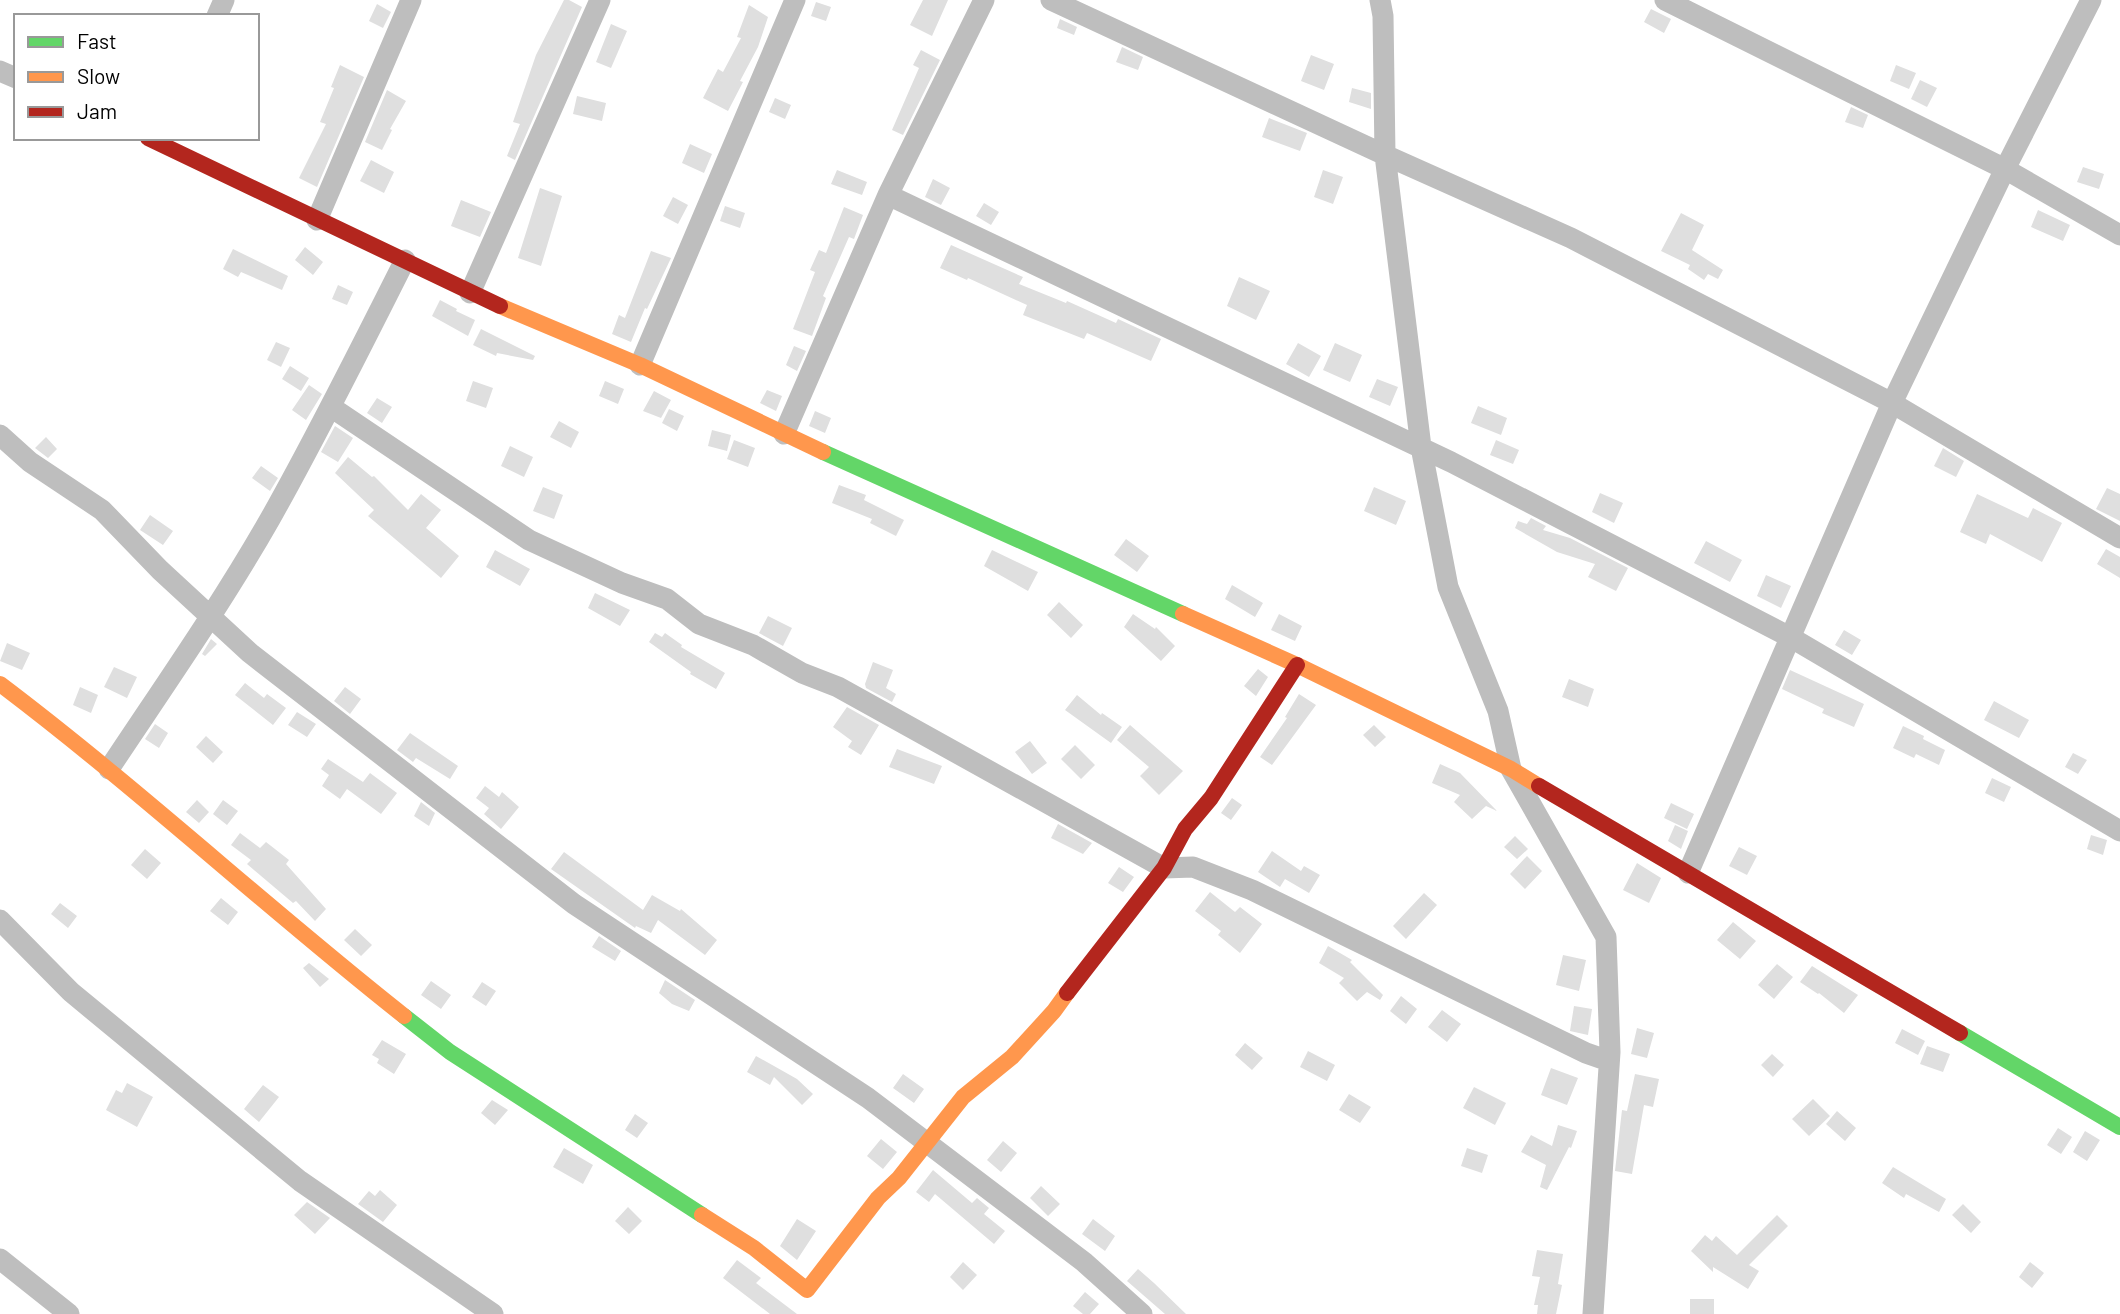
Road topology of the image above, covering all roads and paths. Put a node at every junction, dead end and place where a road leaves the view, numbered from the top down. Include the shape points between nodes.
1 (411, 0) edge
2 (600, 0) edge
3 (795, 0) edge
4 (984, 0) edge
5 (1051, 0) edge
6 (1380, 0) edge
7 (1665, 0) edge
8 (2091, 0) edge
9 (159, 140) edge
10 (1385, 155) junction
11 (2005, 169) junction
12 (888, 195) junction
13 (317, 220) junction
14 (2120, 235) edge
15 (405, 260) junction
16 (470, 293) junction
17 (640, 365) junction
18 (1892, 403) junction
19 (331, 407) junction
20 (784, 434) junction
21 (0, 435) edge
22 (1421, 447) junction
23 (2120, 538) edge
24 (210, 616) junction
25 (1790, 637) junction
26 (1297, 665) junction
27 (0, 684) edge
28 (110, 769) junction
29 (1511, 769) junction
30 (2120, 831) edge
31 (1164, 868) junction
32 (1688, 873) junction
33 (0, 920) edge
34 (1609, 1061) junction
35 (2120, 1127) edge
36 (928, 1143) junction
37 (0, 1259) edge
38 (69, 1314) edge
39 (493, 1314) edge
40 (1142, 1314) edge
41 (1593, 1314) edge

1 - 13 street
2 - 16 street
3 - 17 street
4 - 12 street
5 - 10 street
6 - 10 street
7 - 11 street
8 - 11 street
9 - 13 street
10 - 18 street via 1572,238
10 - 22 street
11 - 14 street
11 - 18 street
12 - 20 street
12 - 22 street
13 - 15 street
15 - 16 street
15 - 19 street
16 - 17 street
17 - 20 street
18 - 23 street
18 - 25 street
19 - 24 street
19 - 31 street via 529,540 667,600 699,624 838,687
20 - 26 street
21 - 24 street via 30,462 102,510
22 - 25 street
22 - 29 street via 1448,587 1498,711
24 - 28 street
24 - 36 street via 250,653 574,904 868,1098
25 - 30 street
25 - 32 street
26 - 29 street
26 - 31 street via 1211,798 1185,829
27 - 28 street
28 - 36 street via 323,952 450,1052 743,1241 807,1290 878,1198
29 - 32 street
29 - 34 street via 1606,937
31 - 34 street via 1194,867 1252,890
31 - 36 street via 1054,1012 1012,1057 964,1097
32 - 35 street
33 - 39 street via 71,992 300,1181
34 - 41 street
36 - 40 street via 1084,1262
37 - 38 street

